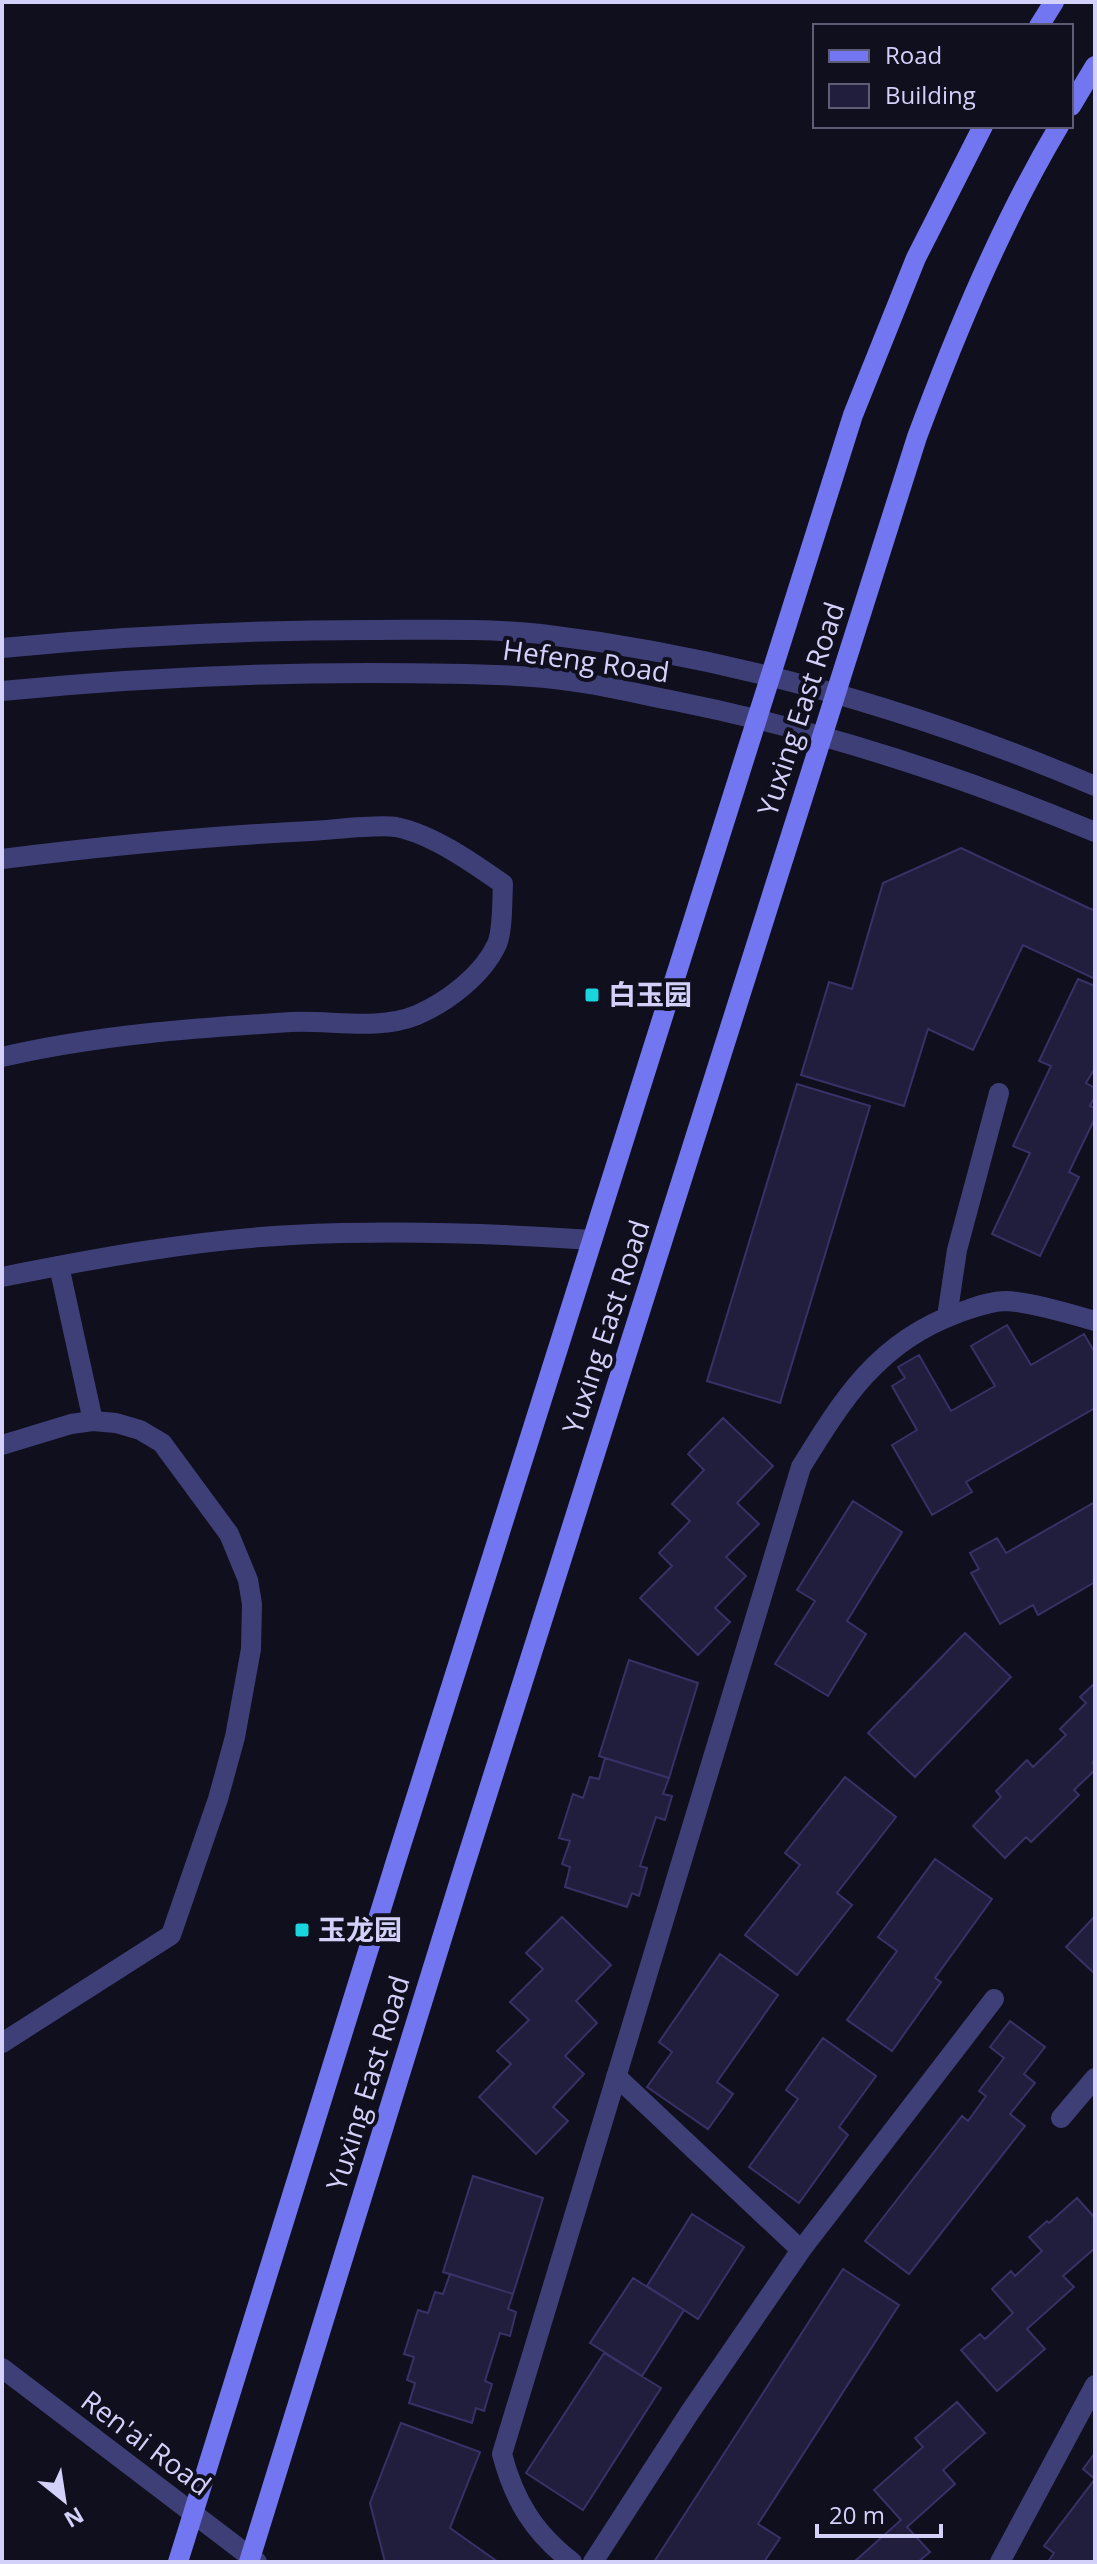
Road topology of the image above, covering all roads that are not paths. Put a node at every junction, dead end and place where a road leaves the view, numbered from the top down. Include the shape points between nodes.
1 (1054, 2) edge
2 (1040, 24) edge
3 (1095, 66) edge
4 (1073, 103) edge
5 (982, 128) edge
6 (1058, 128) edge
7 (2, 648) edge
8 (770, 678) junction
9 (2, 691) edge
10 (835, 694) junction
11 (757, 719) junction
12 (823, 735) junction
13 (1095, 786) edge
14 (1095, 832) edge
15 (2, 859) edge
16 (2, 1057) edge
17 (999, 1093) dead end
18 (592, 1240) junction
19 (59, 1266) junction
20 (2, 1277) edge
21 (947, 1317) junction
22 (1095, 1321) edge
23 (93, 1421) junction
24 (2, 1445) edge
25 (994, 1999) dead end
26 (2, 2043) edge
27 (616, 2076) junction
28 (1095, 2078) edge
29 (1061, 2118) dead end
30 (801, 2250) junction
31 (2, 2368) edge
32 (1095, 2385) edge
33 (193, 2514) junction
34 (252, 2560) edge
35 (178, 2562) edge
36 (572, 2562) edge
37 (593, 2562) edge
38 (1000, 2562) edge

1 - 2 main road
3 - 4 main road
5 - 8 main road, Yuxing East Road via 883,336
6 - 10 main road, Yuxing East Road via 945,361
7 - 8 street, Hefeng Road via 300,630 539,634
8 - 10 street, Hefeng Road
8 - 11 main road, Yuxing East Road
9 - 11 street, Hefeng Road via 271,674 520,676 631,692
10 - 12 main road, Yuxing East Road
10 - 13 street, Hefeng Road via 931,723
11 - 12 street, Hefeng Road
11 - 18 main road, Yuxing East Road
12 - 14 street, Hefeng Road via 1026,803
12 - 34 main road, Yuxing East Road via 460,1880
15 - 16 street via 246,834 395,827 471,861 503,884 498,942 482,966 441,1002 395,1023 201,1028
17 - 21 street via 957,1250
18 - 19 street via 391,1231 290,1235
18 - 33 main road, Yuxing East Road
19 - 20 street
19 - 23 street
21 - 22 street via 1005,1301
21 - 27 street via 900,1343 863,1375 801,1467
23 - 24 street
23 - 26 street via 128,1426 162,1443 229,1534 248,1580 251,1649 218,1799 171,1935
25 - 30 street
27 - 30 street
27 - 36 street via 502,2454 519,2503 534,2527
28 - 29 street
30 - 37 street
31 - 33 street, Ren'ai Road
32 - 38 street
33 - 34 street, Ren'ai Road
33 - 35 main road, Yuxing East Road

